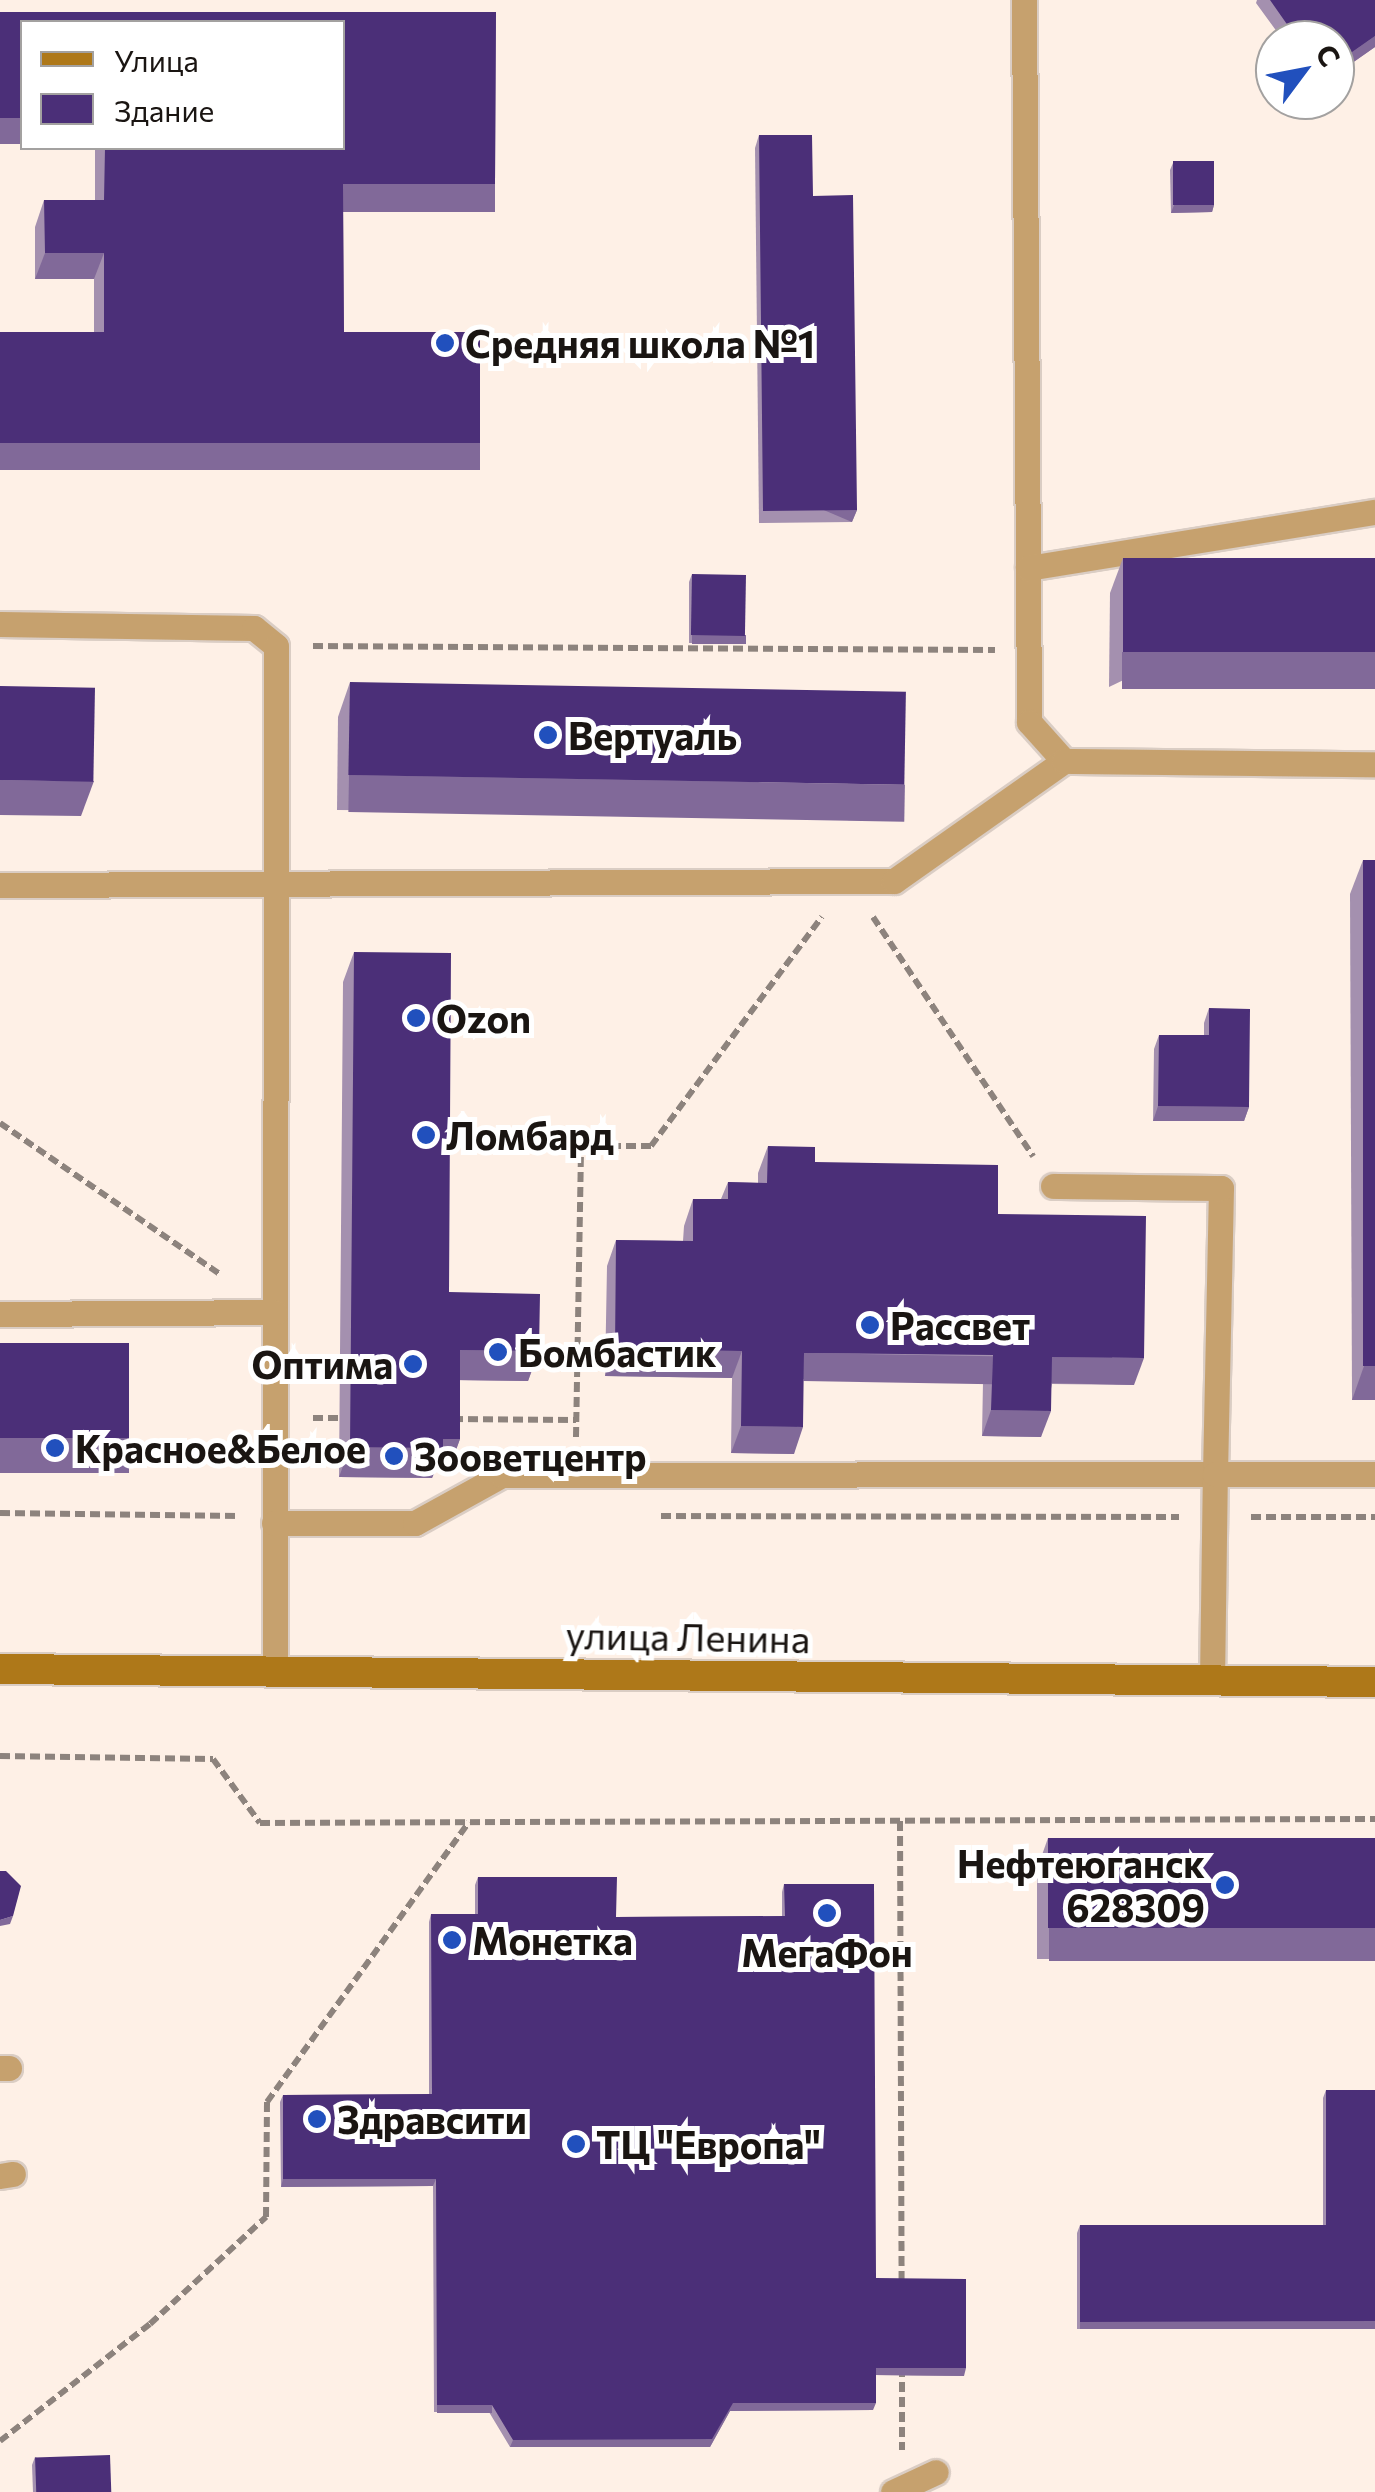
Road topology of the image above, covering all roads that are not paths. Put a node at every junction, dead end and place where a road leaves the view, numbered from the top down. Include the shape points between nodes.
1 (1024, 0) edge
2 (1375, 512) edge
3 (1028, 568) junction
4 (0, 624) edge
5 (1064, 761) junction
6 (1375, 764) edge
7 (0, 885) edge
8 (276, 886) junction
9 (1053, 1186) road end
10 (275, 1312) junction
11 (0, 1314) edge
12 (1215, 1474) junction
13 (1375, 1474) edge
14 (274, 1524) junction
15 (0, 1669) edge
16 (275, 1670) junction
17 (1212, 1680) junction
18 (1375, 1682) edge
19 (936, 2472) dead end
20 (898, 2490) edge

1 - 3 lane
2 - 3 lane
3 - 5 lane via 1029,722
4 - 8 lane via 254,628 276,646
5 - 6 lane
5 - 8 lane via 894,881
7 - 8 lane
8 - 10 lane
9 - 12 lane via 1221,1188
10 - 11 lane
10 - 14 lane
12 - 13 lane
12 - 14 lane via 502,1476 415,1523
12 - 17 lane
14 - 16 lane
15 - 16 main road, улица Ленина
16 - 17 main road, улица Ленина
17 - 18 main road, улица Ленина
19 - 20 lane

